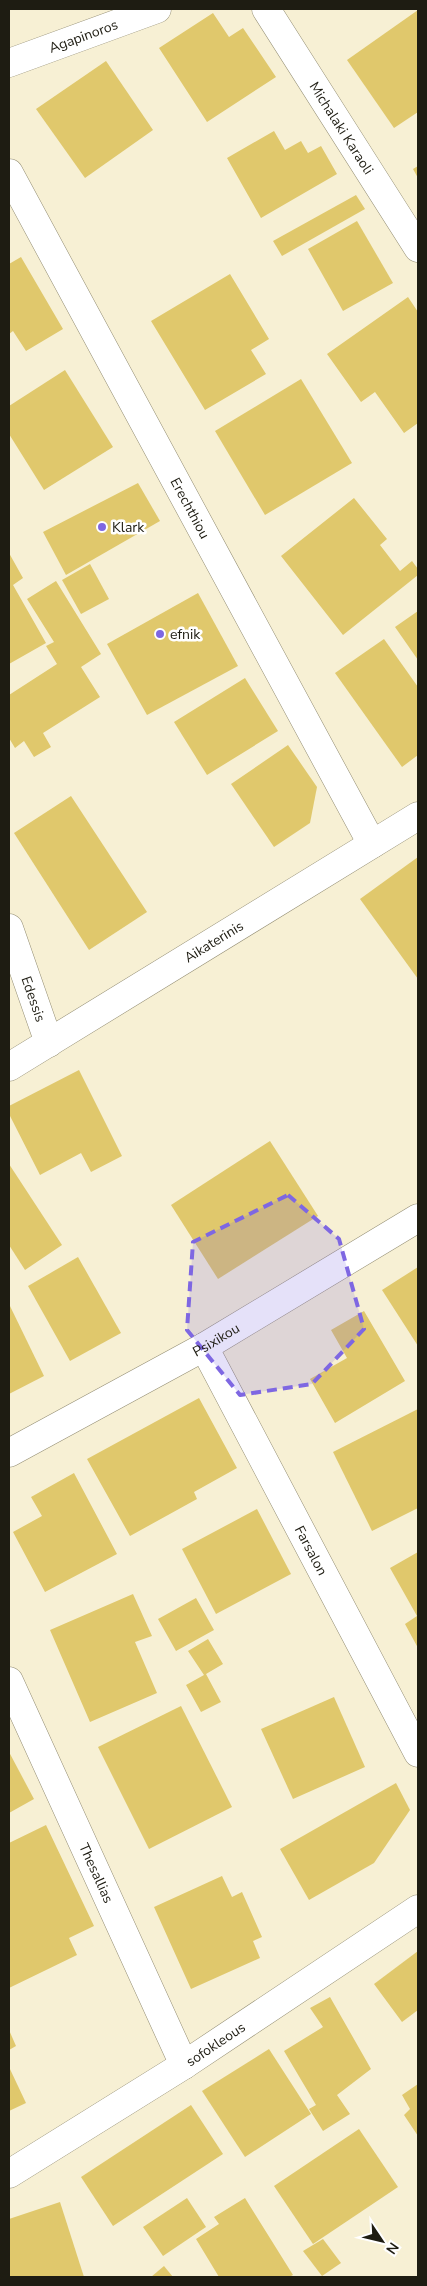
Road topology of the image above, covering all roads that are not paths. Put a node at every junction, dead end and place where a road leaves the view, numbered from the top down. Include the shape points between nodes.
1 (157, 9) edge
2 (266, 9) edge
3 (9, 63) edge
4 (9, 173) edge
5 (418, 248) edge
6 (418, 816) edge
7 (372, 844) junction
8 (9, 928) edge
9 (49, 1043) junction
10 (9, 1067) edge
11 (418, 1218) edge
12 (204, 1347) junction
13 (9, 1453) edge
14 (9, 1681) edge
15 (418, 1753) edge
16 (418, 1909) edge
17 (184, 2065) junction
18 (9, 2174) edge

1 - 3 street, Agapinoros
2 - 5 street, Michalaki Karaoli
4 - 7 street, Erechthiou
6 - 7 street, Aikaterinis
7 - 9 street, Aikaterinis
8 - 9 street, Edessis
9 - 10 street, Aikaterinis
11 - 12 street, Psixikou
12 - 13 street, Psixikou
12 - 15 street, Farsalon
14 - 17 street, Thesallias
16 - 17 street, sofokleous
17 - 18 street, sofokleous

